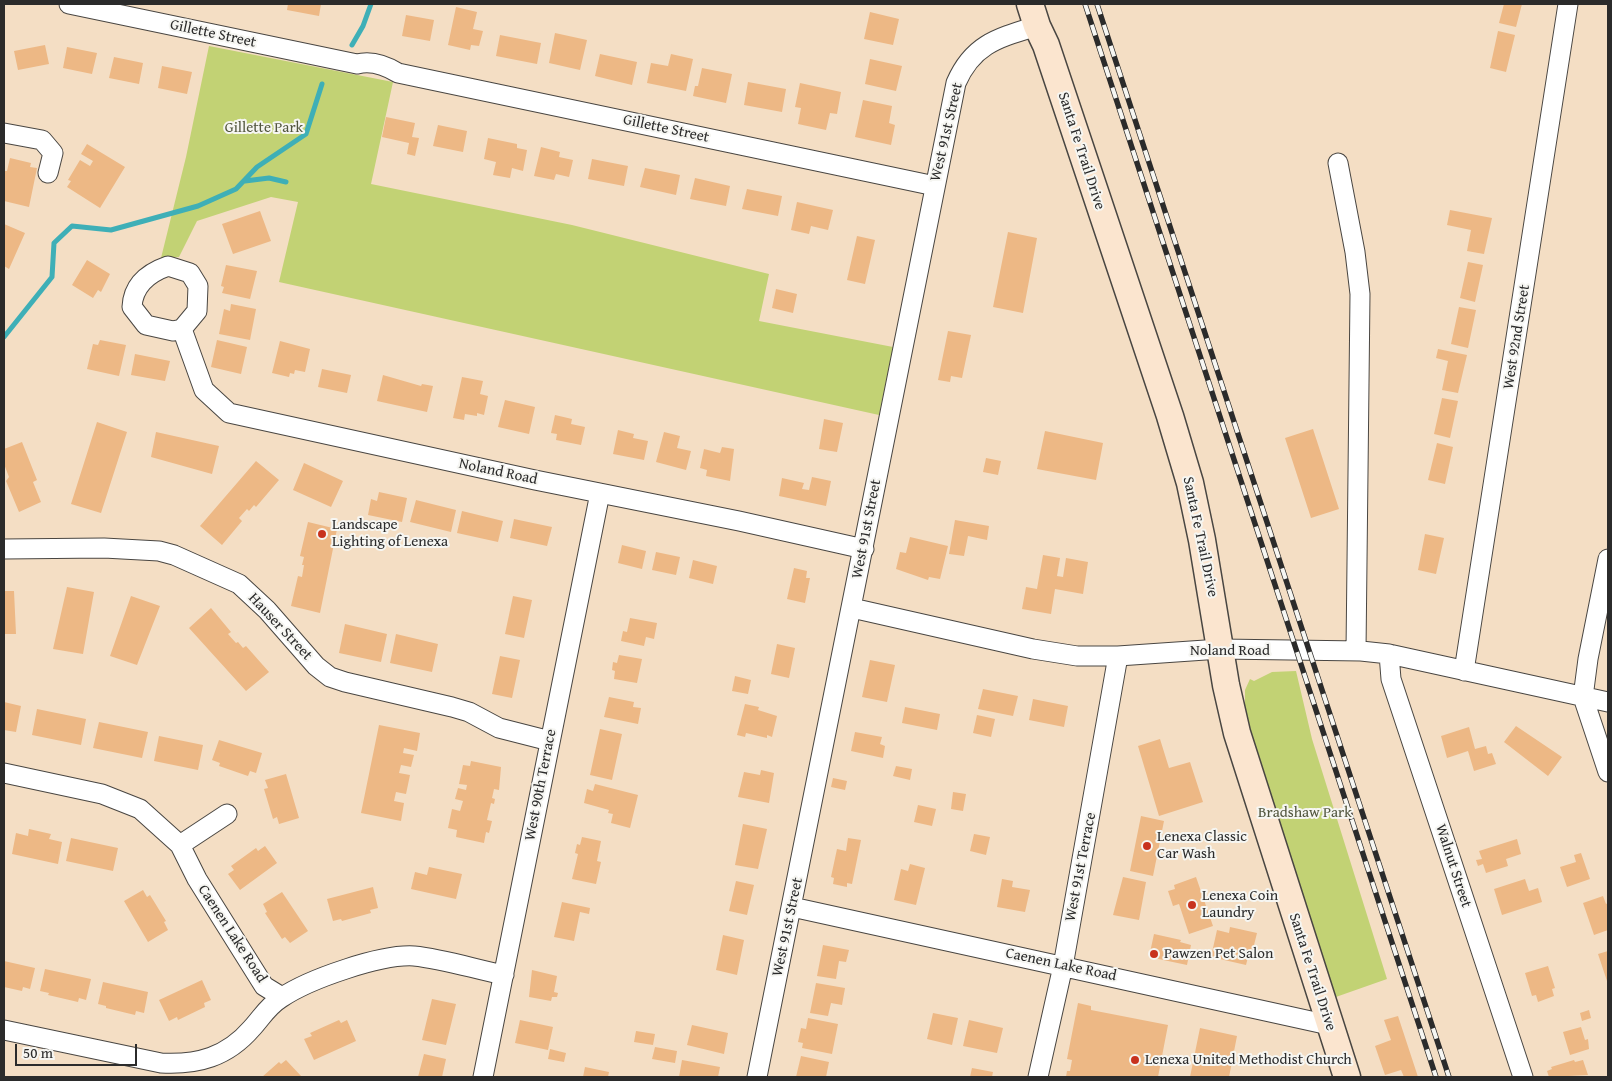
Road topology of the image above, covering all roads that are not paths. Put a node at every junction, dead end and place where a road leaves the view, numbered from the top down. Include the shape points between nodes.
1 (69, 4) edge
2 (1568, 4) edge
3 (1033, 15) edge
4 (4, 133) edge
5 (1338, 163) dead end
6 (48, 173) dead end
7 (935, 186) junction
8 (182, 329) dead end
9 (600, 493) junction
10 (4, 549) edge
11 (864, 549) junction
12 (1608, 559) edge
13 (852, 608) junction
14 (1220, 649) junction
15 (1356, 651) junction
16 (1388, 654) junction
17 (1118, 656) junction
18 (1464, 671) junction
19 (1583, 697) junction
20 (1608, 702) edge
21 (550, 741) junction
22 (1608, 772) edge
23 (4, 773) edge
24 (227, 814) dead end
25 (180, 844) junction
26 (792, 906) junction
27 (1063, 966) junction
28 (504, 975) junction
29 (282, 997) junction
30 (1329, 1025) junction
31 (4, 1030) edge
32 (483, 1077) edge
33 (757, 1077) edge
34 (1038, 1077) edge
35 (1347, 1077) edge
36 (1523, 1077) edge

1 - 7 street, Gillette Street via 357,64 364,74 384,78 398,73
2 - 18 street, West 92nd Street
3 - 7 street, West 91st Street via 993,40 963,66 956,83
3 - 14 main road, Santa Fe Trail Drive via 1046,45 1182,458 1202,540
4 - 6 street via 42,140 53,153
5 - 15 street via 1360,294
7 - 11 street, West 91st Street
8 - 9 street, Noland Road via 204,390 229,413
9 - 11 street, Noland Road
9 - 21 street, West 90th Terrace
10 - 21 street, Hauser Street via 104,548 174,555 239,584 330,677 469,712 499,728
11 - 13 street, West 91st Street
12 - 19 street
13 - 17 street, Noland Road via 1033,649 1077,656
13 - 26 street, West 91st Street
14 - 15 street, Noland Road
14 - 17 street, Noland Road
14 - 30 main road, Santa Fe Trail Drive via 1237,733
15 - 16 street, Noland Road
16 - 18 street, Noland Road
16 - 36 street, Walnut Street via 1391,679
17 - 27 street, West 91st Terrace
18 - 19 street, Noland Road
19 - 20 street, Noland Road
19 - 22 street
21 - 28 street, West 90th Terrace
23 - 25 street, Caenen Lake Road via 119,799 140,809
24 - 25 street
25 - 29 street, Caenen Lake Road via 197,879 264,986
26 - 27 street, Caenen Lake Road
26 - 33 street, West 91st Street
27 - 30 street, Caenen Lake Road
27 - 34 street, West 91st Terrace
28 - 29 street via 414,956 390,957 300,987
28 - 32 street, West 90th Terrace
29 - 31 street via 268,1006 236,1044 199,1062 161,1063
30 - 35 main road, Santa Fe Trail Drive

